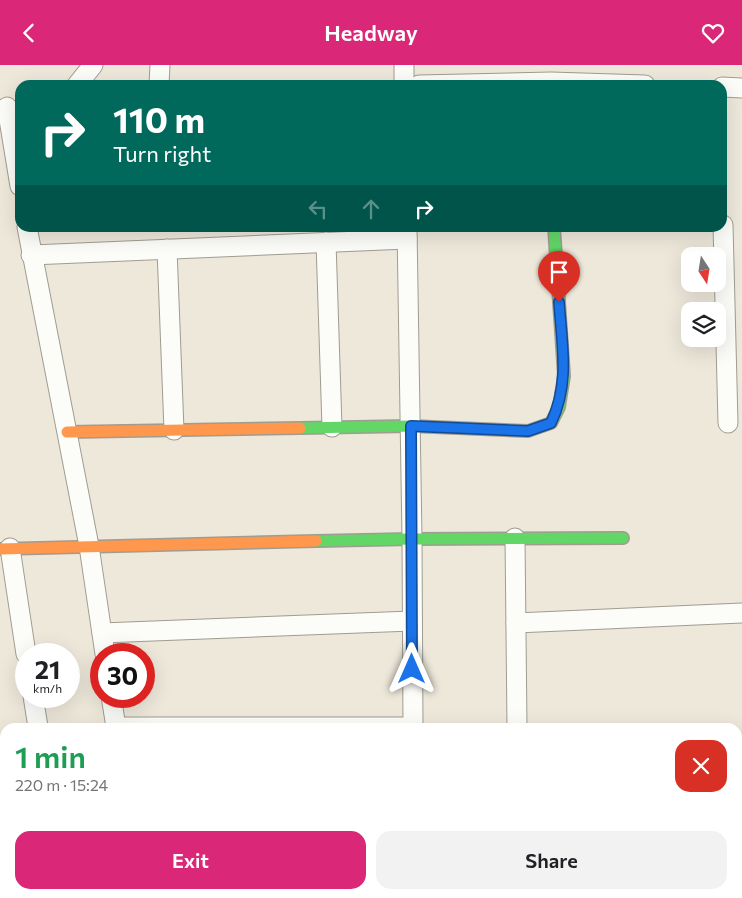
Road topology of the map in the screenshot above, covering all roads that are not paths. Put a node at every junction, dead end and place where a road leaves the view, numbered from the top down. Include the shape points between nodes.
1 (93, 65) edge
2 (160, 65) edge
3 (404, 65) edge
4 (81, 80) edge
5 (159, 80) edge
6 (404, 80) edge
7 (727, 87) edge
8 (742, 88) edge
9 (9, 107) edge
10 (15, 150) edge
11 (28, 232) edge
12 (554, 232) edge
13 (724, 232) edge
14 (407, 233) edge
15 (326, 242) junction
16 (166, 249) junction
17 (31, 255) junction
18 (728, 423) dead end
19 (411, 426) junction
20 (332, 427) junction
21 (174, 430) junction
22 (67, 432) junction
23 (515, 538) junction
24 (623, 538) dead end
25 (412, 539) junction
26 (89, 546) junction
27 (5, 548) edge
28 (742, 613) edge
29 (412, 621) junction
30 (516, 623) junction
31 (102, 633) junction
32 (24, 643) edge
33 (103, 643) edge
34 (35, 708) edge
35 (113, 708) edge
36 (37, 723) edge
37 (114, 723) edge
38 (413, 723) edge
39 (517, 723) edge

1 - 4 street
2 - 5 street
3 - 6 street
7 - 8 street
9 - 10 street
11 - 17 street
12 - 19 street via 564,376 559,407 551,423 528,431
13 - 18 street
14 - 15 street
14 - 19 street
15 - 16 street
15 - 20 street
16 - 17 street
16 - 21 street
17 - 22 street
19 - 20 street
19 - 25 street
20 - 21 street
21 - 22 street
22 - 26 street
23 - 24 street
23 - 25 street
23 - 30 street
25 - 26 street
25 - 29 street
26 - 27 street
26 - 31 street
27 - 32 street
28 - 30 street
29 - 31 street
29 - 38 street
30 - 39 street
31 - 33 street
34 - 36 street
35 - 37 street

